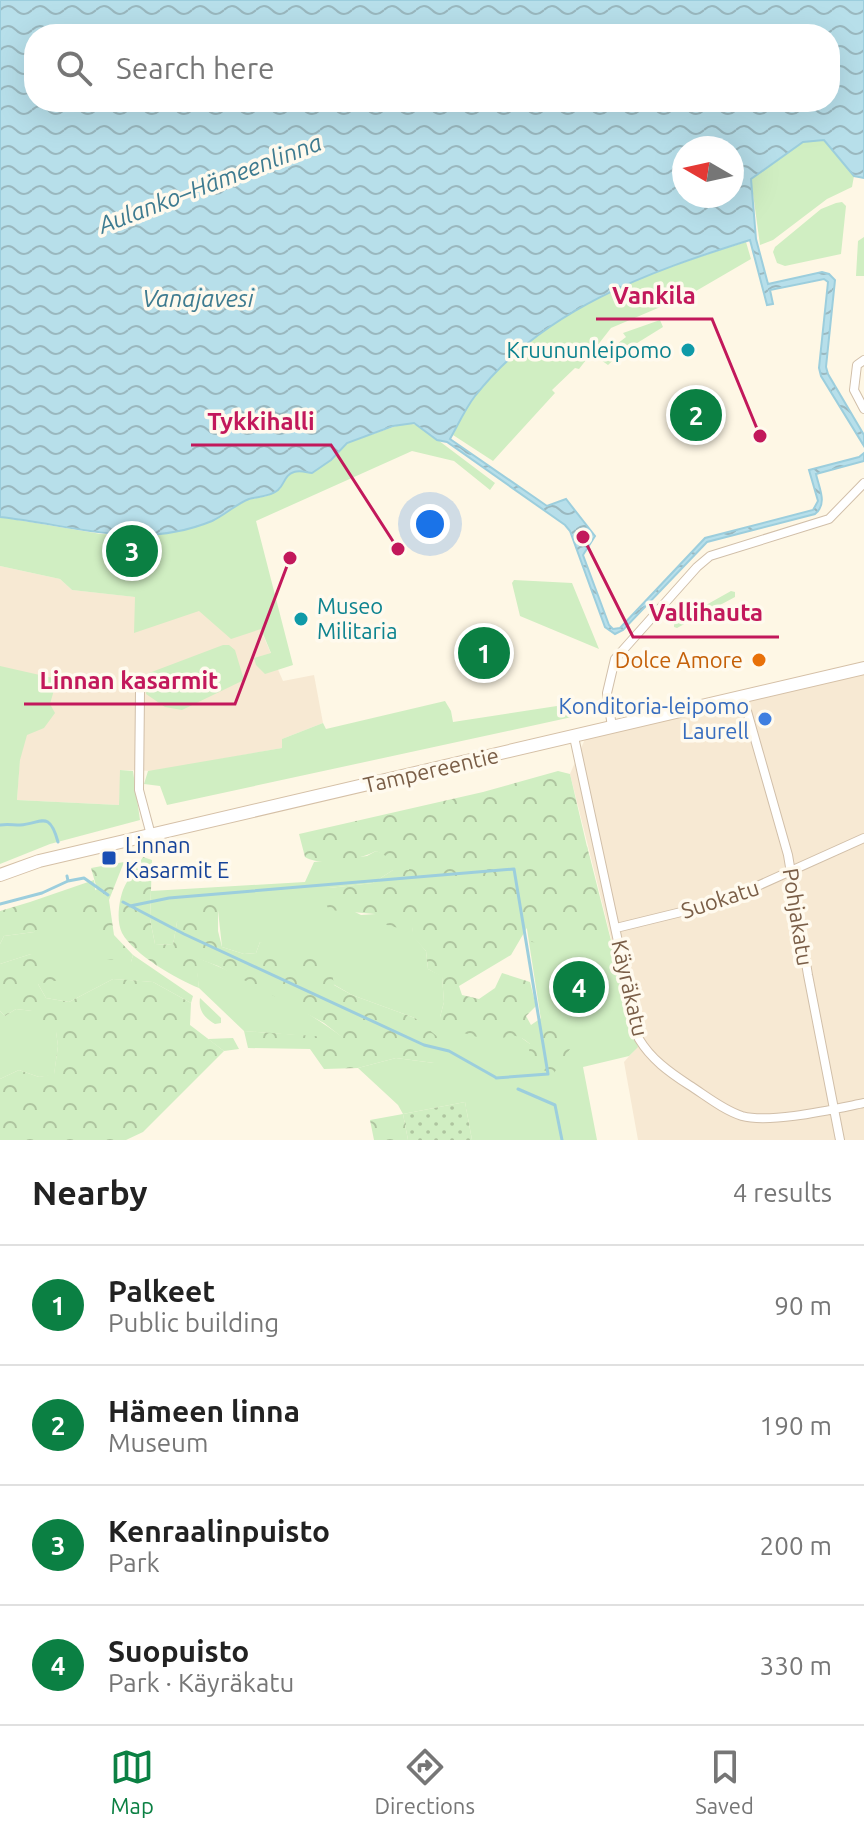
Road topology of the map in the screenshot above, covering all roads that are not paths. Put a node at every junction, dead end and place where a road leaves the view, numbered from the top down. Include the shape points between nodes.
1 (864, 360) edge
2 (864, 409) edge
3 (864, 483) edge
4 (864, 668) edge
5 (140, 692) dead end
6 (743, 697) junction
7 (612, 727) junction
8 (574, 737) junction
9 (151, 835) junction
10 (864, 838) edge
11 (791, 871) junction
12 (0, 875) edge
13 (616, 928) junction
14 (864, 1103) edge
15 (834, 1109) junction
16 (840, 1140) edge

1 - 2 street via 857,365 853,385
3 - 7 street via 829,519 710,556 697,567 615,659 607,693
4 - 6 main road, Tampereentie
5 - 9 street via 139,790
6 - 7 main road, Tampereentie
6 - 11 street, Pohjakatu
7 - 8 main road, Tampereentie
8 - 9 main road, Tampereentie
8 - 13 street, Käyräkatu
9 - 12 main road, Tampereentie
10 - 11 street, Suokatu
11 - 13 street, Suokatu via 722,902
11 - 15 street, Pohjakatu
13 - 15 street, Käyräkatu via 639,1039 672,1074 745,1117
14 - 15 street, Käyräkatu
15 - 16 street, Pohjakatu

